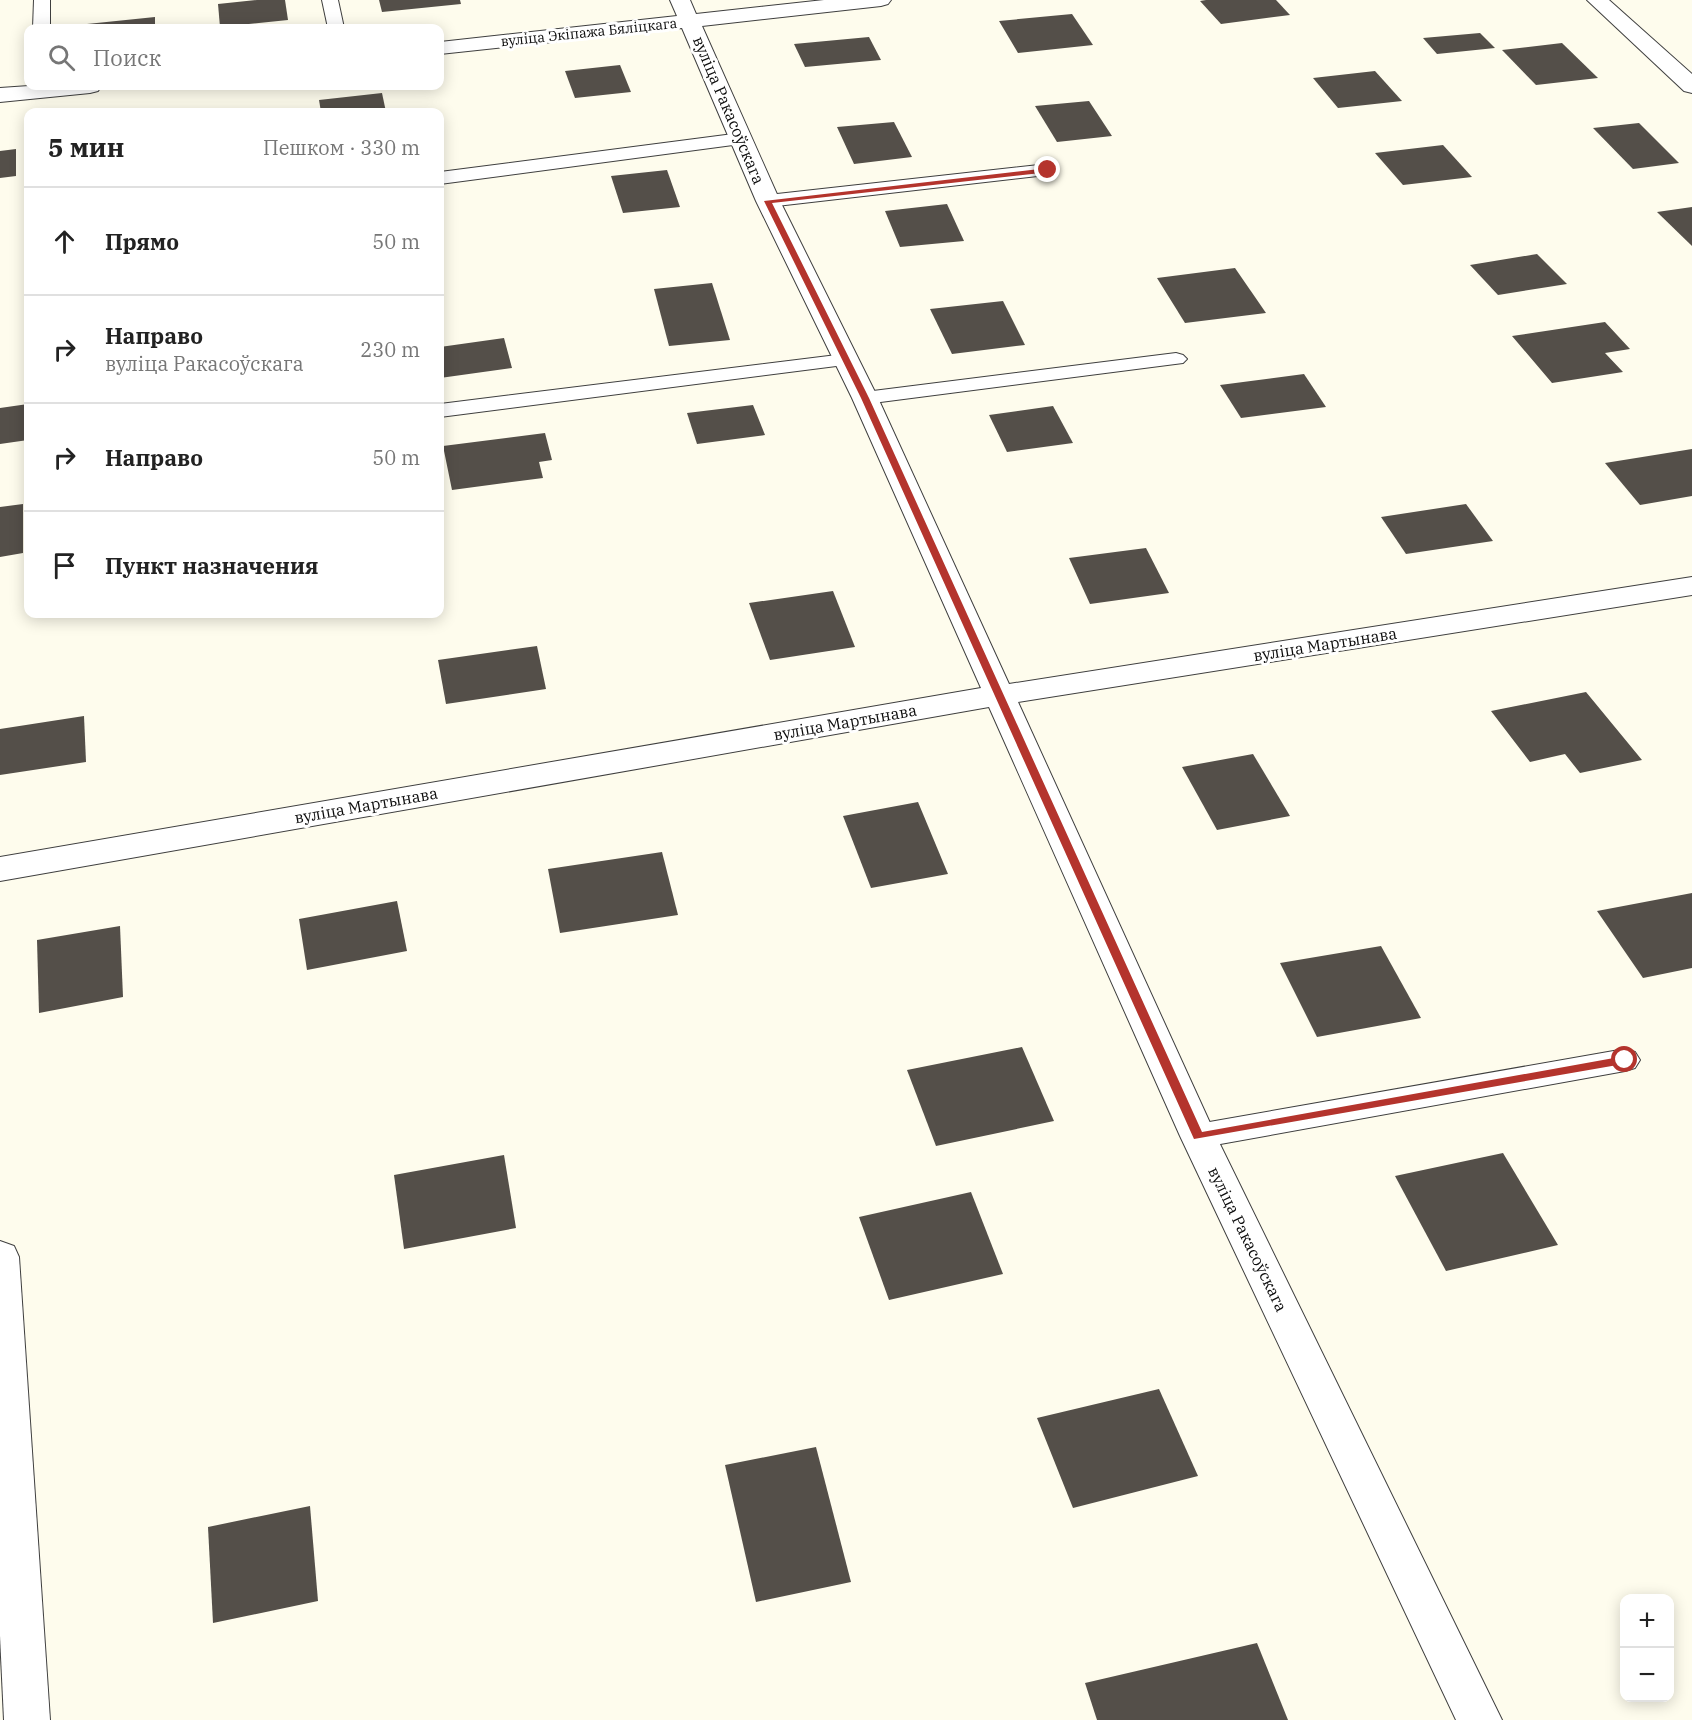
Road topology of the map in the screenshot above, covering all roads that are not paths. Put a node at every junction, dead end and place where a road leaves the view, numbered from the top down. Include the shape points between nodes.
1 (42, 0) edge
2 (330, 0) edge
3 (882, 0) edge
4 (1597, 0) edge
5 (685, 11) edge
6 (42, 24) edge
7 (335, 24) edge
8 (444, 47) edge
9 (1692, 86) edge
10 (31, 90) edge
11 (0, 95) edge
12 (741, 139) junction
13 (1048, 170) dead end
14 (444, 177) edge
15 (768, 201) junction
16 (1176, 359) dead end
17 (845, 360) junction
18 (865, 398) junction
19 (444, 410) edge
20 (1692, 586) edge
21 (1000, 694) junction
22 (0, 869) edge
23 (1625, 1060) dead end
24 (1198, 1136) junction
25 (0, 1257) edge
26 (27, 1720) edge
27 (1479, 1720) edge

1 - 6 lane
2 - 7 lane
3 - 5 street, вуліца Экіпажа Бяліцкага
4 - 9 street
5 - 8 street, вуліца Экіпажа Бяліцкага
5 - 12 street, вуліца Ракасоўскага
10 - 11 street
12 - 14 lane
12 - 15 street, вуліца Ракасоўскага
13 - 15 lane
15 - 17 street, вуліца Ракасоўскага
16 - 18 lane
17 - 18 street, вуліца Ракасоўскага
17 - 19 lane
18 - 21 street, вуліца Ракасоўскага
20 - 21 street, вуліца Мартынава
21 - 22 street, вуліца Мартынава
21 - 24 street, вуліца Ракасоўскага
23 - 24 lane
24 - 27 street, вуліца Ракасоўскага
25 - 26 street

